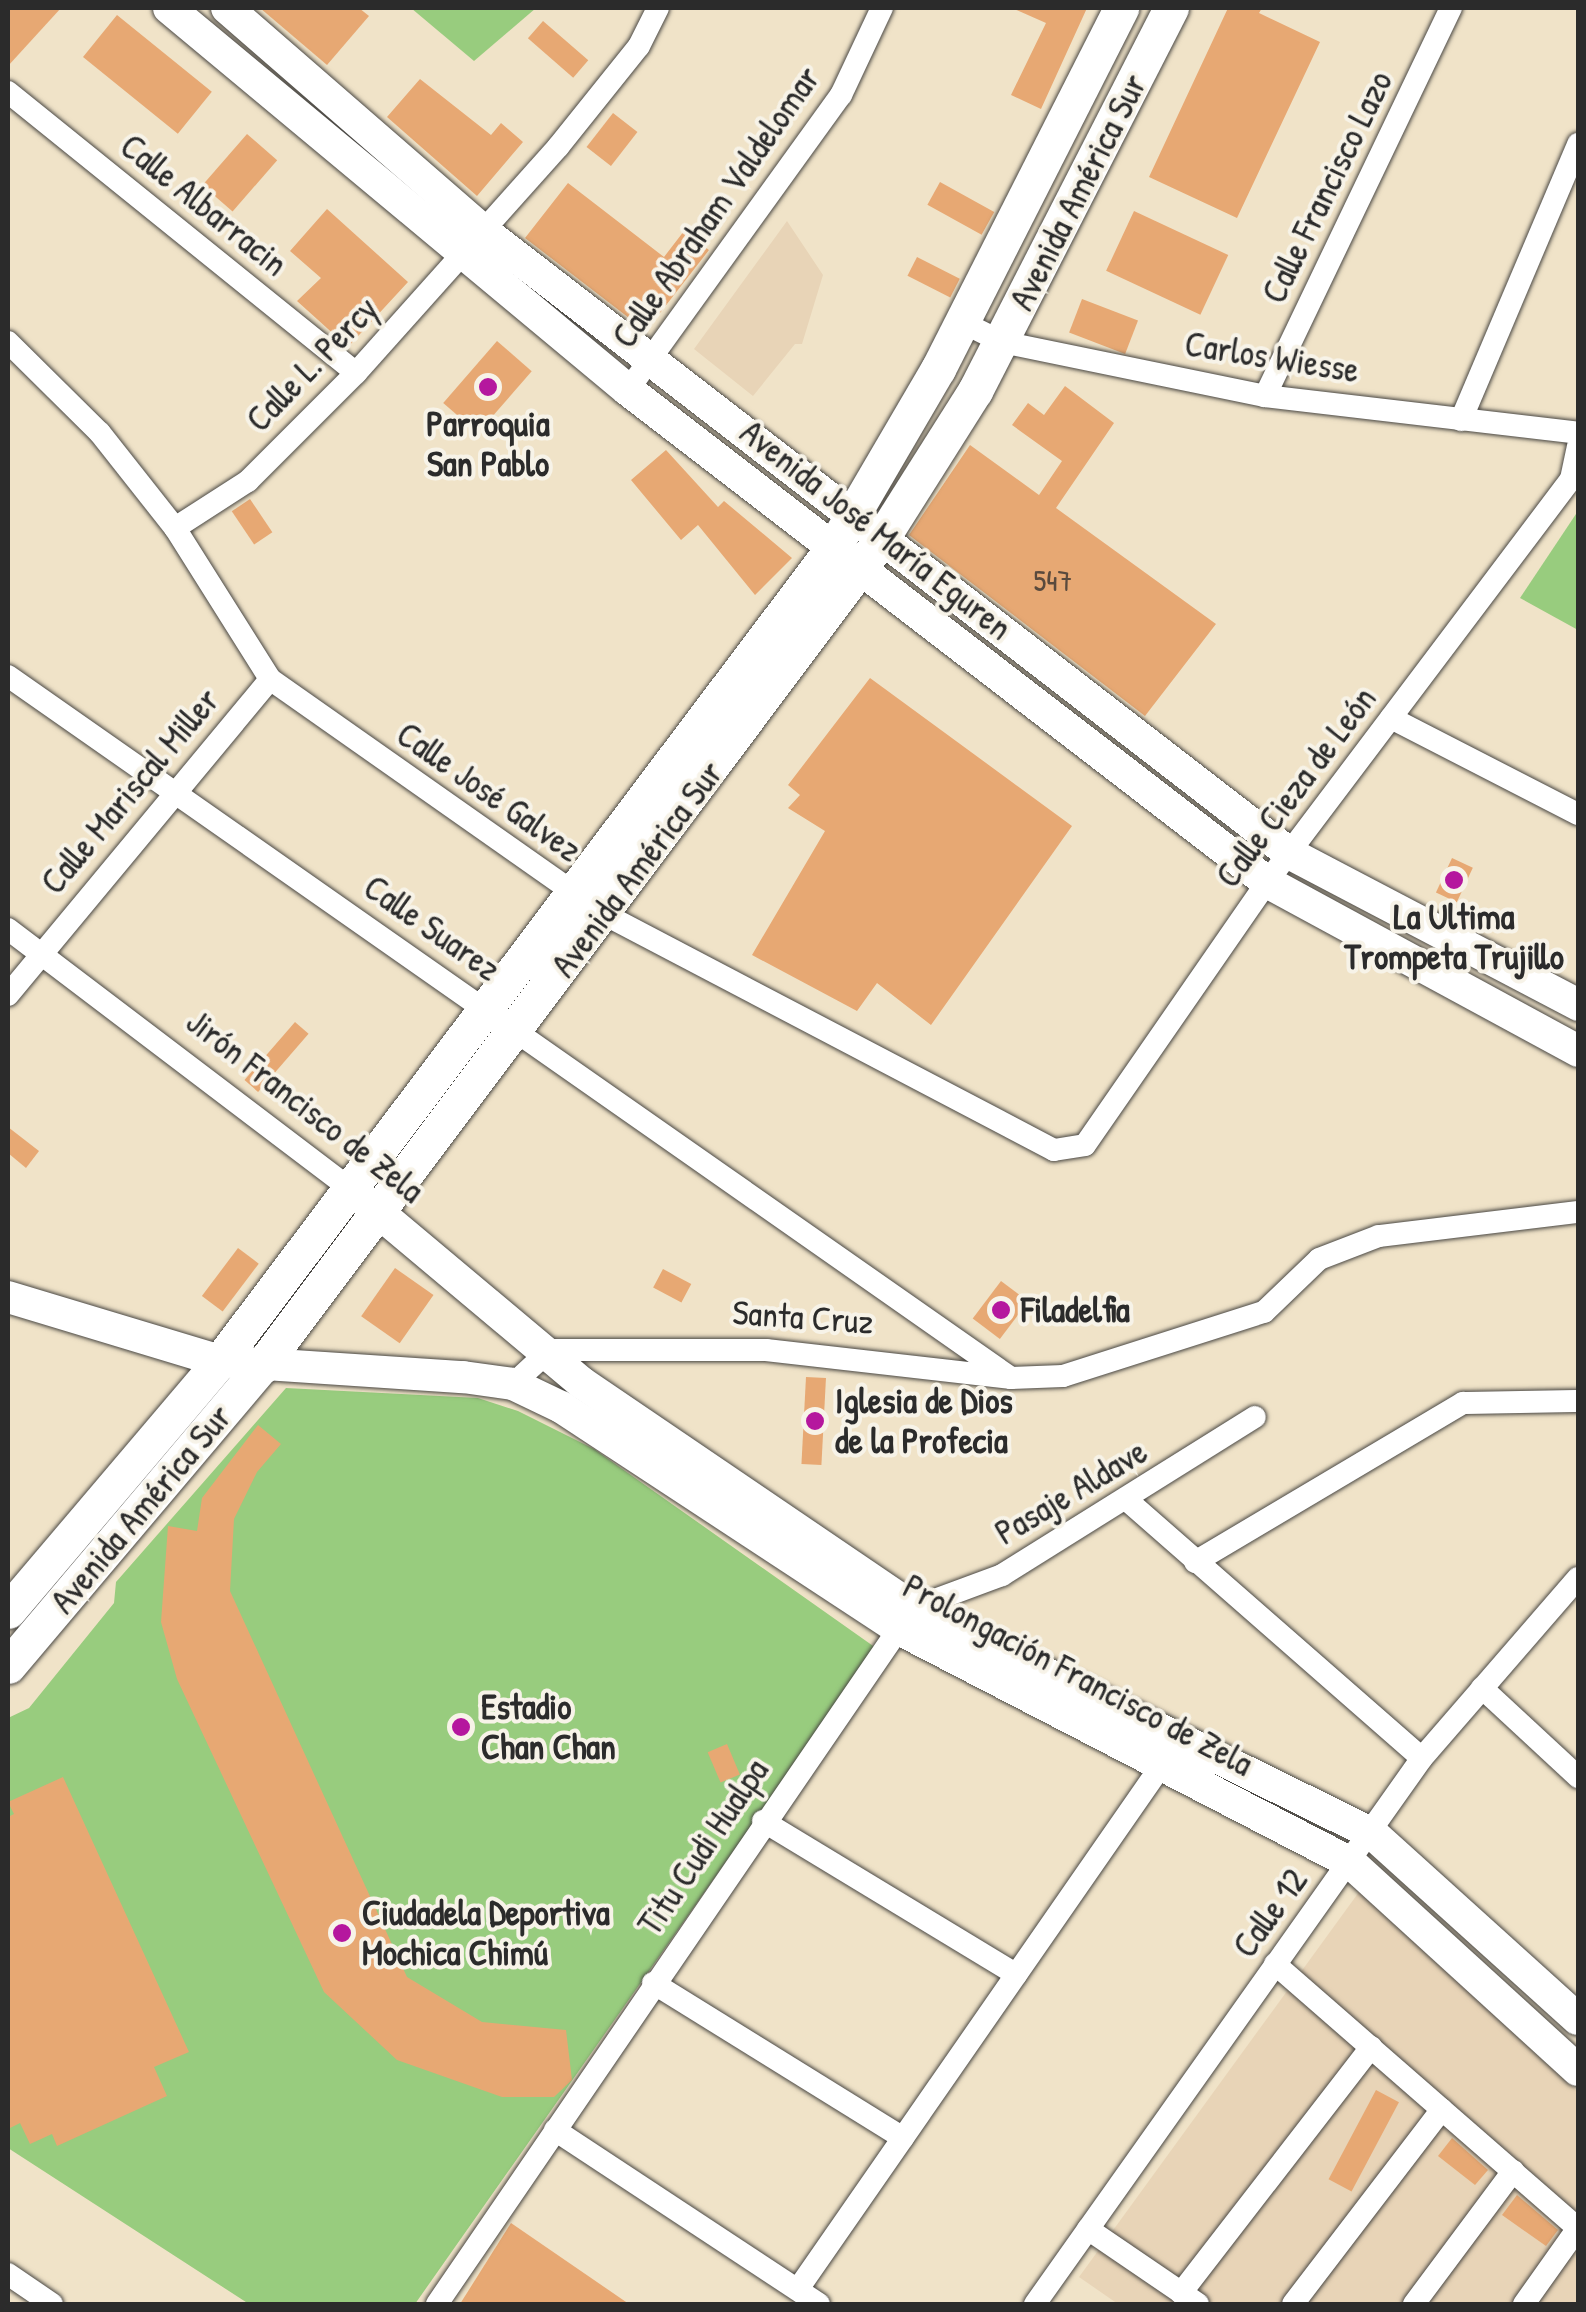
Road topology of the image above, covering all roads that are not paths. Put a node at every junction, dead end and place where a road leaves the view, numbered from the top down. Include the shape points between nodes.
1 (170, 8) edge
2 (227, 8) edge
3 (658, 8) edge
4 (882, 8) edge
5 (1121, 8) edge
6 (1171, 8) edge
7 (1451, 8) edge
8 (8, 92) edge
9 (1578, 144) edge
10 (474, 244) junction
11 (547, 280) junction
12 (525, 306) junction
13 (960, 321) junction
14 (8, 342) edge
15 (1002, 342) junction
16 (652, 361) junction
17 (356, 373) junction
18 (628, 390) junction
19 (1265, 396) junction
20 (1461, 420) junction
21 (1578, 433) edge
22 (1578, 447) edge
23 (176, 528) junction
24 (857, 542) junction
25 (8, 676) edge
26 (734, 678) junction
27 (270, 679) junction
28 (764, 697) junction
29 (1391, 718) junction
30 (1117, 724) junction
31 (1096, 752) junction
32 (172, 791) junction
33 (1578, 814) edge
34 (1289, 853) junction
35 (1267, 882) junction
36 (569, 891) junction
37 (604, 914) junction
38 (8, 929) edge
39 (40, 954) junction
40 (8, 996) edge
41 (1578, 1005) edge
42 (484, 1006) junction
43 (516, 1030) junction
44 (1578, 1052) edge
45 (1054, 1150) joint
46 (349, 1188) junction
47 (379, 1212) junction
48 (1578, 1212) edge
49 (10, 1303) edge
50 (550, 1350) junction
51 (220, 1362) junction
52 (261, 1367) junction
53 (1011, 1378) junction
54 (513, 1384) junction
55 (1578, 1401) edge
56 (1256, 1417) dead end
57 (1128, 1501) junction
58 (1195, 1562) junction
59 (1578, 1578) edge
60 (8, 1611) edge
61 (905, 1618) junction
62 (8, 1666) edge
63 (1482, 1688) junction
64 (1422, 1758) junction
65 (1160, 1766) junction
66 (1578, 1777) edge
67 (763, 1821) junction
68 (1373, 1834) junction
69 (1351, 1863) junction
70 (1276, 1964) junction
71 (1016, 1974) junction
72 (653, 1983) junction
73 (1578, 2019) edge
74 (1371, 2047) junction
75 (1578, 2070) edge
76 (1442, 2109) junction
77 (555, 2130) junction
78 (903, 2138) junction
79 (1513, 2171) junction
80 (1578, 2228) edge
81 (1088, 2229) junction
82 (8, 2274) edge
83 (798, 2290) junction
84 (1190, 2299) edge
85 (52, 2304) edge
86 (437, 2304) edge
87 (819, 2304) edge
88 (1035, 2304) edge
89 (1293, 2304) edge
90 (1414, 2304) edge
91 (1524, 2304) edge

1 - 10 main road, Avenida José María Eguren
2 - 10 main road, Avenida José María Eguren
3 - 10 street, Calle L. Percy via 639,46
4 - 16 street, Calle Abraham Valdelomar via 841,95
5 - 13 main road, Avenida América Sur
6 - 15 main road, Avenida América Sur
7 - 19 street, Calle Francisco Lazo
8 - 17 street, Calle Albarracin
9 - 20 street
10 - 11 main road, Avenida José María Eguren
10 - 12 main road, Avenida José María Eguren
10 - 17 street, Calle L. Percy
11 - 12 main road
11 - 16 main road, Avenida José María Eguren
12 - 18 main road, Avenida José María Eguren
13 - 15 street, Carlos Wiesse
13 - 24 main road, Avenida América Sur
14 - 23 street, Calle José Galvez via 100,433
15 - 19 street, Carlos Wiesse
15 - 24 main road, Avenida América Sur
16 - 18 street, Calle Abraham Valdelomar
16 - 24 main road, Avenida José María Eguren
17 - 23 street, Calle L. Percy via 248,481
18 - 24 main road, Avenida José María Eguren
19 - 20 street, Carlos Wiesse
20 - 21 street, Carlos Wiesse
22 - 29 street, Calle Cieza de León via 1571,479
23 - 27 street, Calle José Galvez
24 - 26 main road, Avenida América Sur
24 - 28 main road, Avenida América Sur
24 - 30 main road, Avenida José María Eguren
24 - 31 main road, Avenida José María Eguren
25 - 32 street, Calle Suarez
26 - 28 main road
26 - 36 main road, Avenida América Sur
27 - 32 street, Calle Mariscal Miller
27 - 36 street, Calle José Galvez
28 - 37 main road, Avenida América Sur
29 - 33 street
29 - 34 street, Calle Cieza de León
30 - 31 main road
30 - 34 main road, Avenida José María Eguren
31 - 35 main road, Avenida José María Eguren
32 - 39 street, Calle Mariscal Miller
32 - 42 street, Calle Suarez
34 - 35 street, Calle Cieza de León
34 - 41 main road, Avenida José María Eguren
35 - 44 main road, Avenida José María Eguren
35 - 45 street, Calle Cieza de León via 1085,1145
36 - 37 street, Calle José Galvez
36 - 42 main road, Avenida América Sur
37 - 43 main road, Avenida América Sur
37 - 45 street, Calle José Galvez
38 - 39 street, Jirón Francisco de Zela
39 - 40 street, Calle Mariscal Miller
39 - 46 street, Jirón Francisco de Zela
42 - 43 street, Calle Suarez
42 - 46 main road, Avenida América Sur
43 - 47 main road, Avenida América Sur
43 - 53 street, Calle Suarez
46 - 47 main road, Jirón Francisco de Zela
46 - 51 main road, Avenida América Sur
47 - 50 main road, Jirón Francisco de Zela
47 - 52 main road, Avenida América Sur
48 - 53 street, Santa Cruz via 1379,1236 1319,1259 1264,1312 1063,1376
49 - 51 main road
50 - 53 street, Santa Cruz via 766,1350
50 - 54 street
50 - 61 main road, Prolongación Francisco de Zela via 582,1383
51 - 52 main road
51 - 60 main road, Avenida América Sur
52 - 54 main road
52 - 62 main road, Avenida América Sur
54 - 61 main road, Prolongación Francisco de Zela
55 - 58 street via 1464,1403
56 - 57 street, Pasaje Aldave
57 - 58 street
57 - 61 street, Pasaje Aldave via 1002,1574
58 - 64 street
59 - 63 street, Calle 12
61 - 65 main road, Prolongación Francisco de Zela
61 - 67 street, Titu Cudi Hualpa
61 - 68 main road, Prolongación Francisco de Zela
63 - 64 street, Calle 12
63 - 66 street
64 - 68 street, Calle 12
65 - 69 main road, Prolongación Francisco de Zela
65 - 71 street
67 - 71 street
67 - 72 street, Titu Cudi Hualpa
68 - 69 street, Calle 12
68 - 73 main road, Prolongación Francisco de Zela
69 - 70 street, Calle 12
69 - 75 main road, Prolongación Francisco de Zela
70 - 74 street
70 - 81 street, Calle 12
71 - 78 street
72 - 77 street, Titu Cudi Hualpa
72 - 78 street
74 - 76 street
74 - 84 street
76 - 79 street
76 - 89 street
77 - 83 street
77 - 86 street, Titu Cudi Hualpa
78 - 83 street
79 - 80 street
79 - 90 street
80 - 91 street
81 - 84 street
81 - 88 street, Calle 12
82 - 85 street
83 - 87 street

